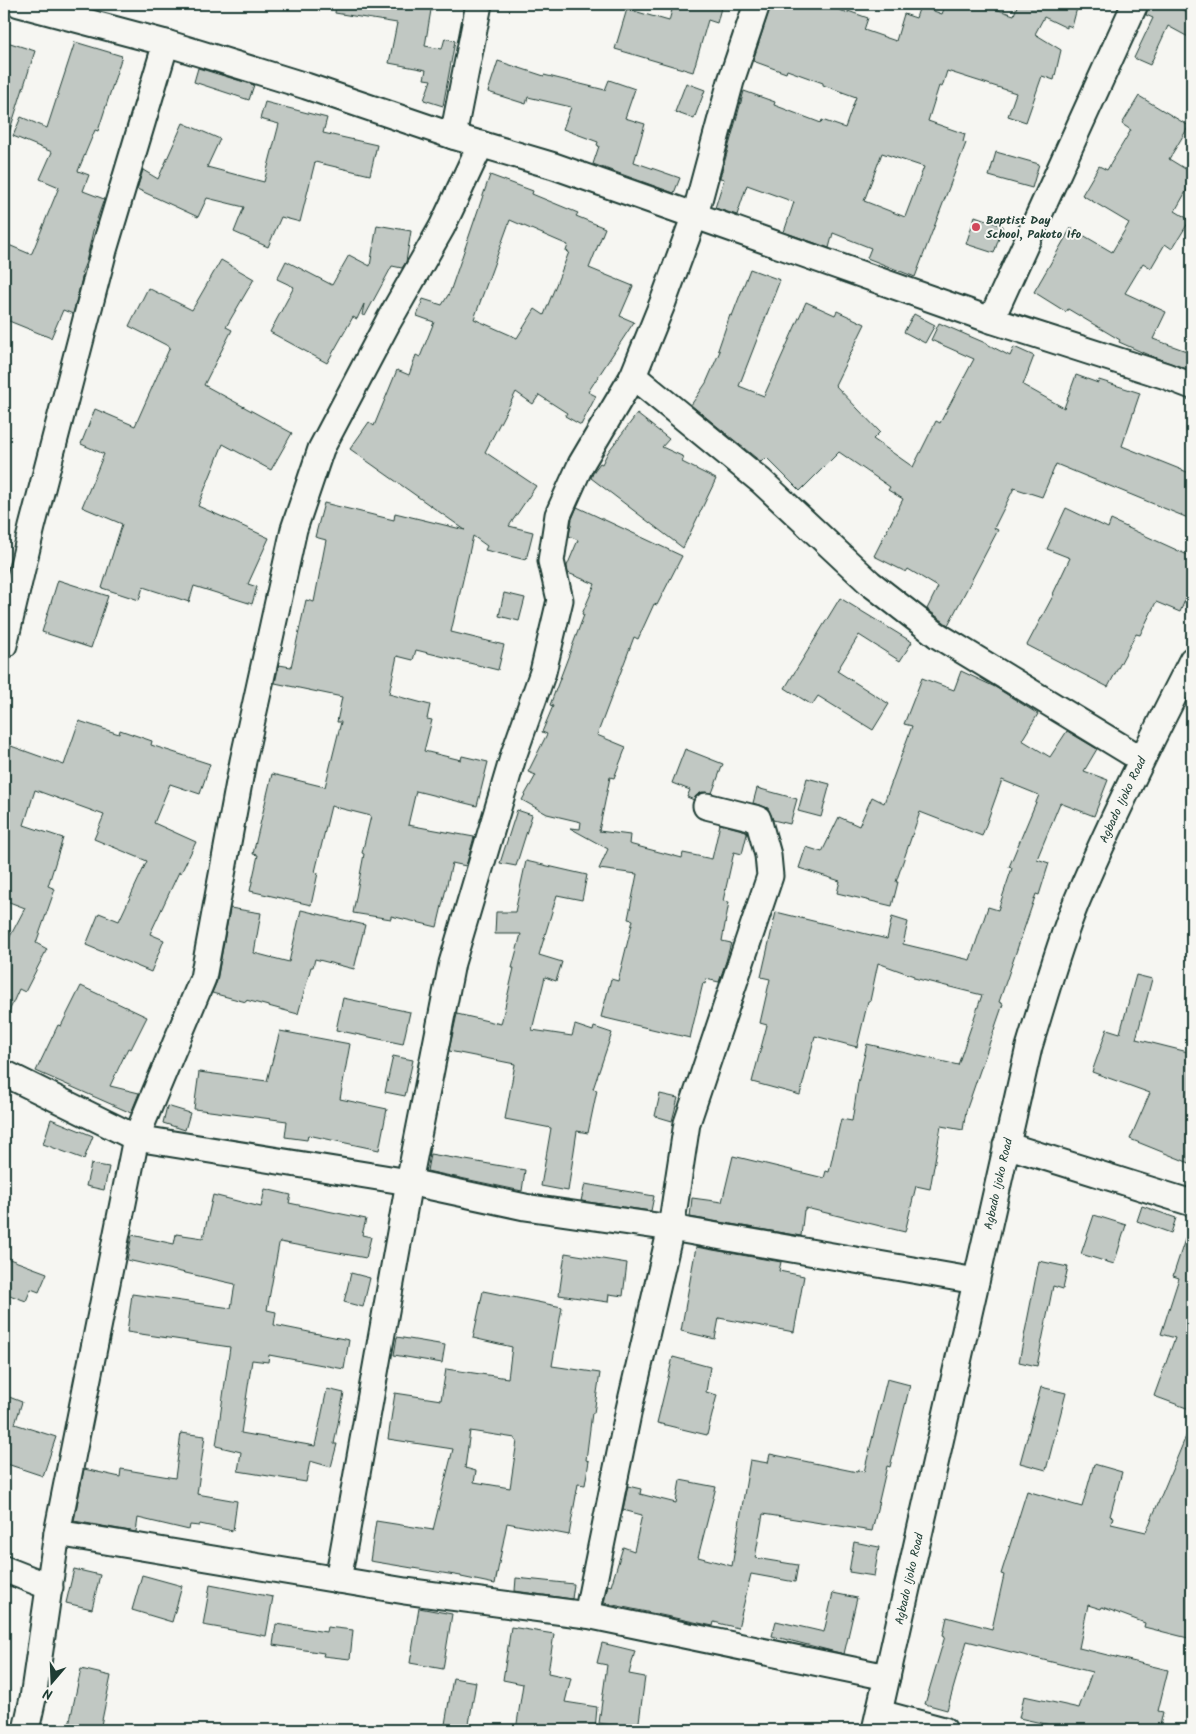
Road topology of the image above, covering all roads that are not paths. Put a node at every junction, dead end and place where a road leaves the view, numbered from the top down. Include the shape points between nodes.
1 (20, 4) edge
2 (479, 4) edge
3 (757, 4) edge
4 (1134, 4) edge
5 (166, 44) junction
6 (454, 136) junction
7 (480, 144) junction
8 (694, 215) junction
9 (991, 320) junction
10 (633, 376) junction
11 (1192, 386) edge
12 (4, 645) edge
13 (1192, 660) edge
14 (1141, 759) junction
15 (706, 806) dead end
16 (4, 1073) edge
17 (136, 1138) junction
18 (1006, 1145) junction
19 (409, 1182) junction
20 (1192, 1203) edge
21 (671, 1228) junction
22 (976, 1280) junction
23 (57, 1534) junction
24 (4, 1569) edge
25 (338, 1580) junction
26 (50, 1586) junction
27 (587, 1615) junction
28 (886, 1677) junction
29 (878, 1722) edge
30 (26, 1730) edge
31 (944, 1730) edge

1 - 5 street
2 - 6 street
3 - 8 street via 730,81
4 - 9 street
5 - 6 street via 306,86
5 - 12 street via 104,250
6 - 7 street
7 - 8 street
7 - 17 street via 442,226 318,458 294,529 243,761 203,978
8 - 9 street
8 - 10 street
9 - 11 street
10 - 14 street via 761,481 870,583 937,635
10 - 19 street via 581,464 558,515 551,561 560,600 543,672 514,754 452,963
13 - 14 street, Agbado Ijoko Road
14 - 18 street, Agbado Ijoko Road via 1076,905 1051,976 1029,1047
15 - 21 street via 758,819 770,876 687,1123
16 - 17 street
17 - 19 street
17 - 23 street
18 - 20 street
18 - 22 street, Agbado Ijoko Road
19 - 21 street via 525,1207
19 - 25 street
21 - 22 street
21 - 27 street
22 - 28 street, Agbado Ijoko Road
23 - 25 street
23 - 26 street
24 - 26 street
25 - 27 street
26 - 30 street
27 - 28 street
28 - 29 street, Agbado Ijoko Road
29 - 31 street

